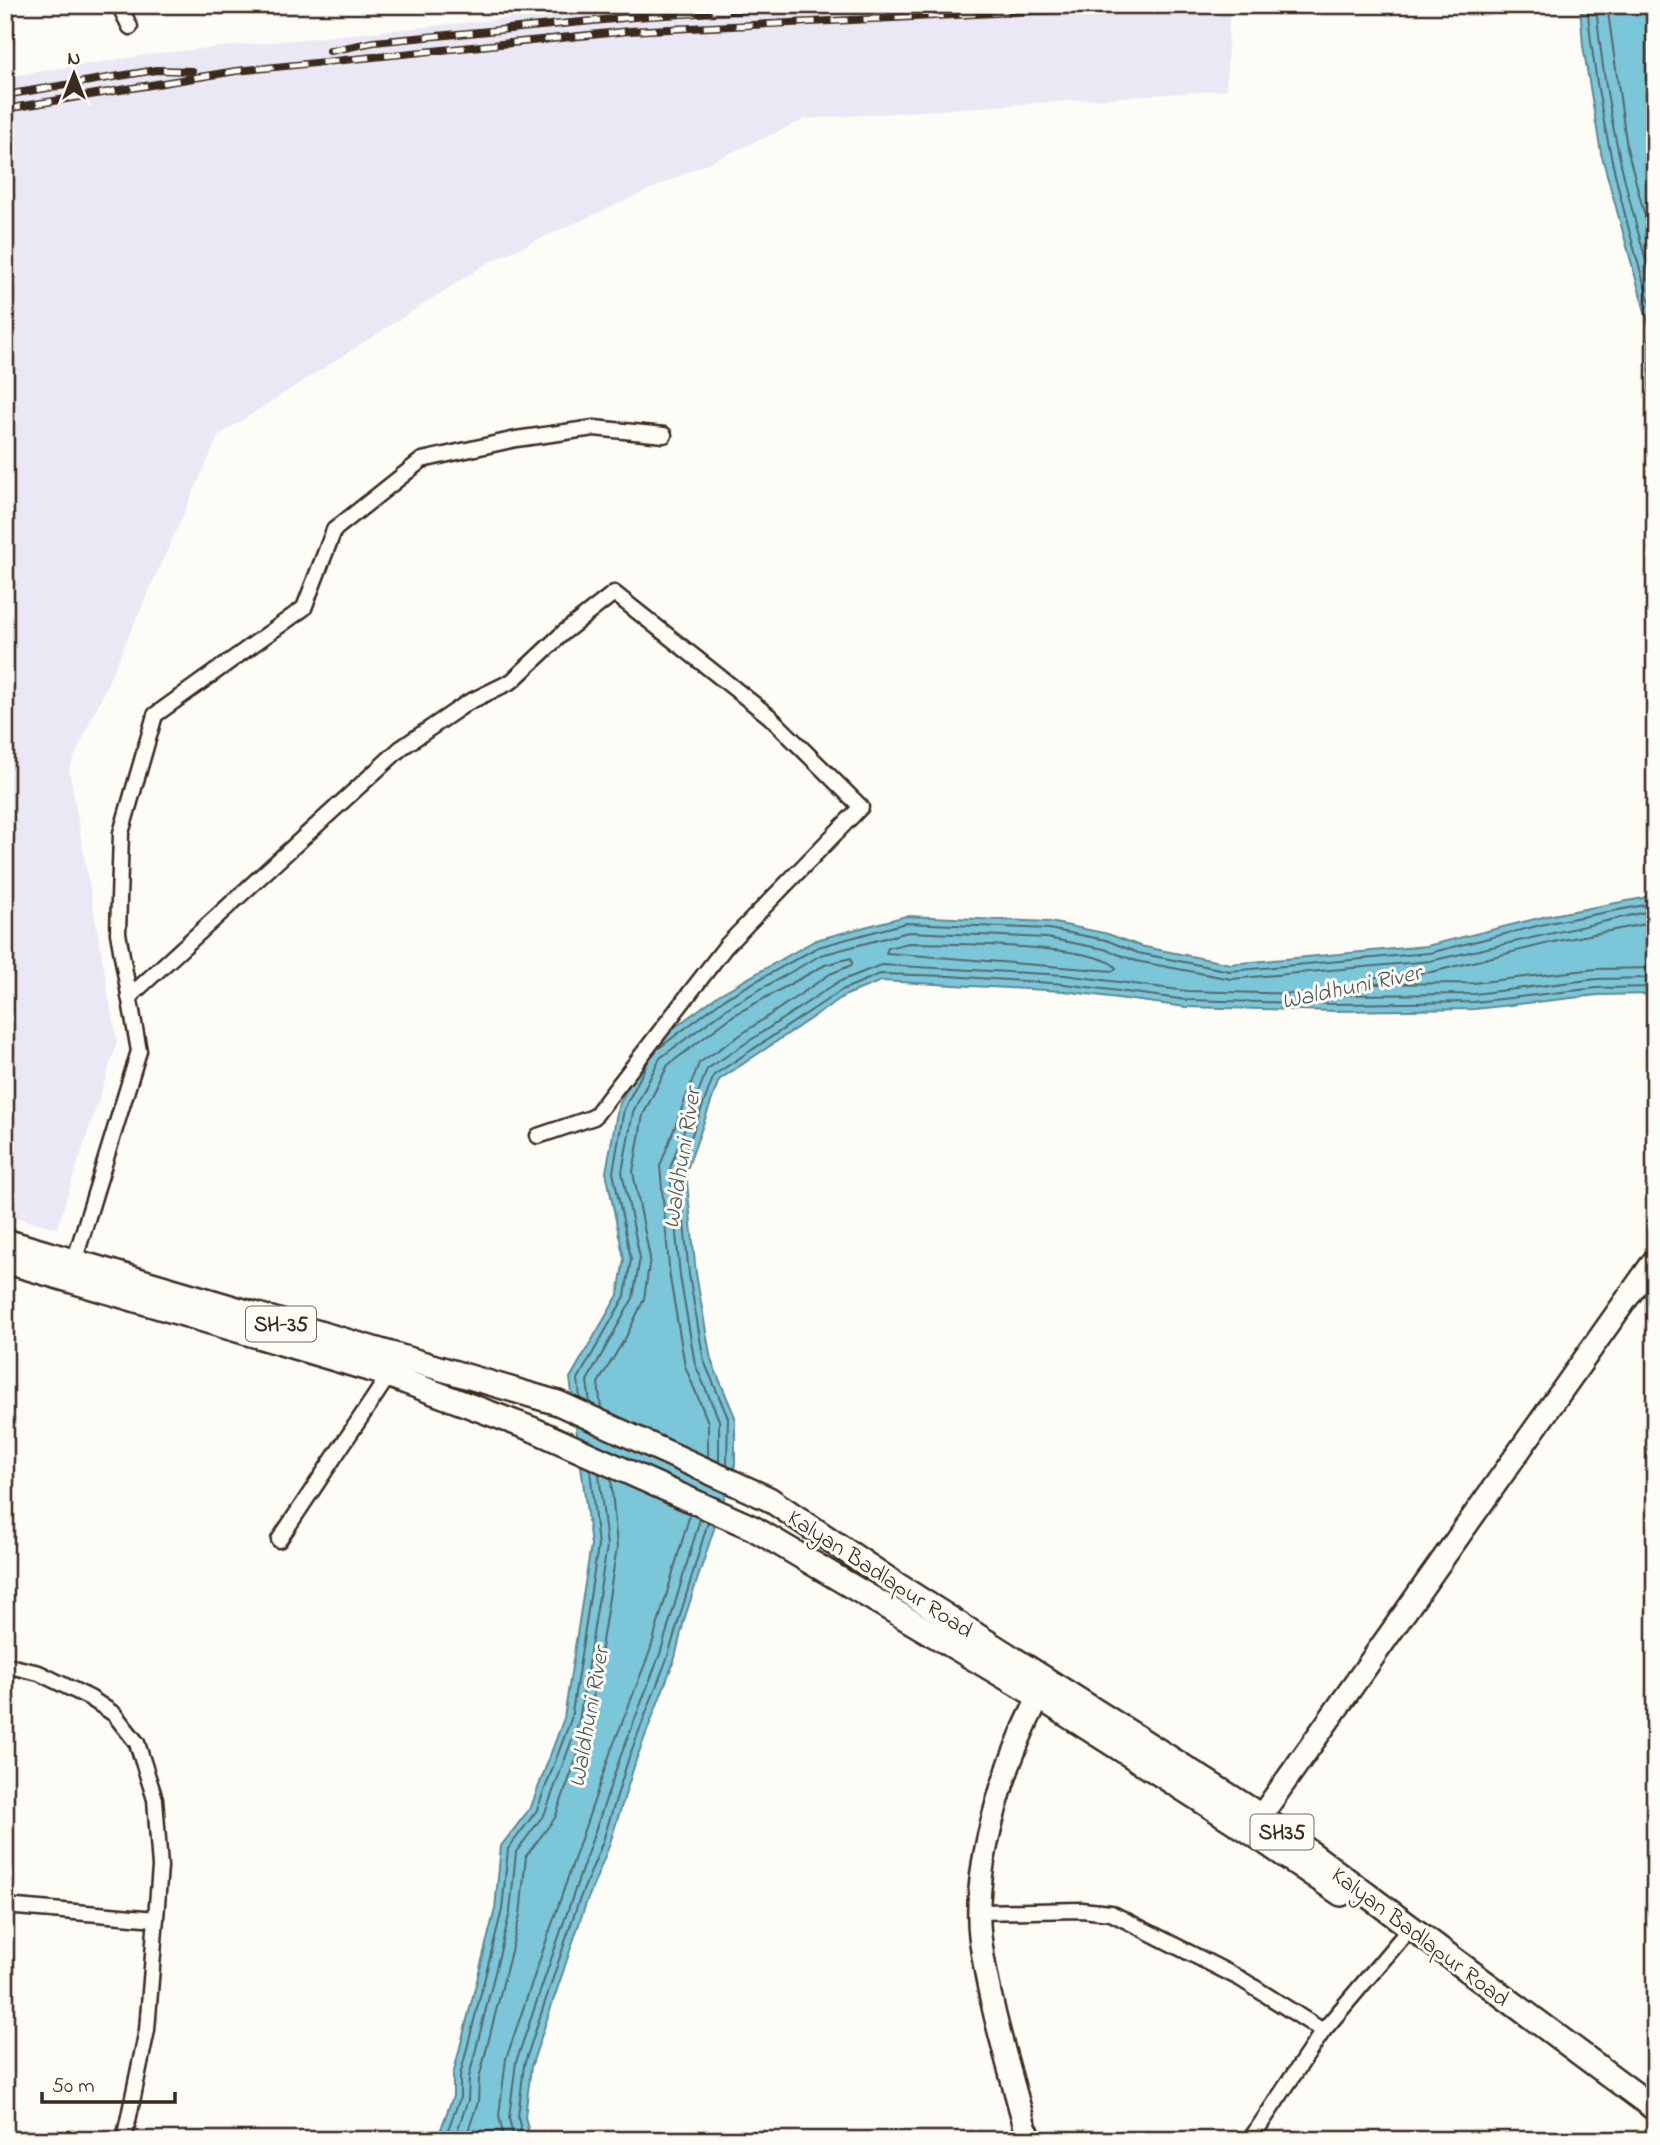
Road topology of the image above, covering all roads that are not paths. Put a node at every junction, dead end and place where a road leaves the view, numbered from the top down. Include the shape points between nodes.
1 (119, 5) edge
2 (130, 27) dead end
3 (664, 435) dead end
4 (130, 997) junction
5 (538, 1136) dead end
6 (5, 1241) edge
7 (1655, 1259) edge
8 (5, 1261) edge
9 (74, 1262) junction
10 (394, 1367) junction
11 (769, 1499) joint
12 (753, 1528) joint
13 (279, 1540) dead end
14 (5, 1665) edge
15 (1044, 1689) junction
16 (1255, 1823) junction
17 (5, 1906) edge
18 (981, 1912) junction
19 (156, 1919) junction
20 (1406, 1932) junction
21 (1324, 2031) junction
22 (1655, 2109) edge
23 (1655, 2127) edge
24 (124, 2140) edge
25 (1033, 2140) edge
26 (1250, 2140) edge

1 - 2 street
3 - 4 street via 594,428 422,460 334,530 304,608 155,715 121,834 118,933
4 - 5 street via 401,748 467,703 512,681 614,593 769,716 861,807 726,946 594,1117
4 - 9 street via 139,1051
6 - 9 main road, Kalyan Badlapur Road / SH-35
7 - 16 street
8 - 10 main road, Kalyan Badlapur Road / SH-35
9 - 10 main road, Kalyan Badlapur Road / SH-35
10 - 11 main road, Kalyan Badlapur Road / SH-35 via 558,1403
10 - 12 main road, Kalyan Badlapur Road / SH-35
10 - 13 street
11 - 15 main road, Kalyan Badlapur Road / SH35
12 - 15 main road, Kalyan Badlapur Road / SH35
14 - 19 street via 39,1673 90,1698 114,1714 137,1743 155,1799 160,1867
15 - 16 main road, Kalyan Badlapur Road / SH35
15 - 18 street via 1011,1757 982,1867
16 - 20 main road, Kalyan Badlapur Road / SH35
17 - 19 street
18 - 21 street via 1111,1913 1241,1979
18 - 25 street via 980,1934 996,2022 1025,2127
19 - 24 street via 147,2030
20 - 21 street
20 - 22 main road, Kalyan Badlapur Road / SH35
20 - 23 main road, Kalyan Badlapur Road / SH35
21 - 26 street

